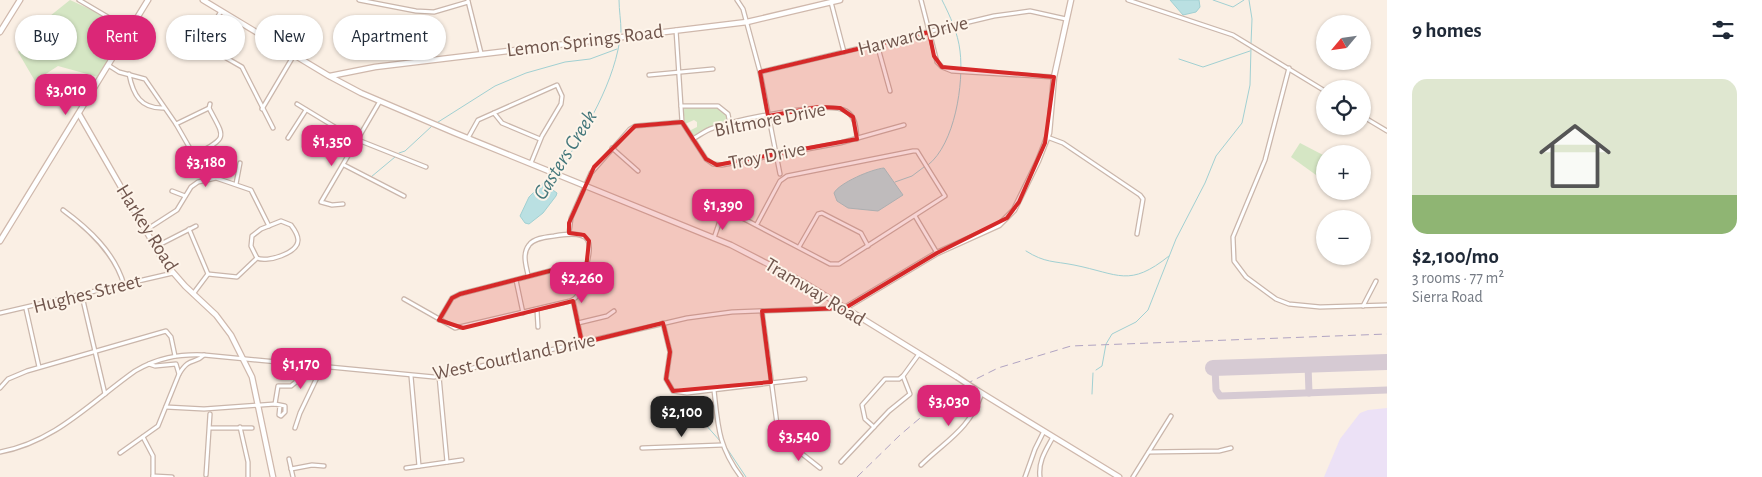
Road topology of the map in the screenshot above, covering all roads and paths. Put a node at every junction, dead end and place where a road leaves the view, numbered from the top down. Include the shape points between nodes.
1 (20, 0) edge
2 (79, 0) edge
3 (148, 0) edge
4 (203, 0) edge
5 (360, 0) edge
6 (737, 0) edge
7 (840, 0) edge
8 (921, 0) edge
9 (1071, 0) edge
10 (1128, 0) edge
11 (468, 1) edge
12 (831, 2) junction
13 (221, 11) junction
14 (104, 15) edge
15 (139, 15) edge
16 (1066, 19) junction
17 (747, 22) junction
18 (676, 30) junction
19 (255, 31) edge
20 (0, 32) edge
21 (929, 32) junction
22 (877, 44) junction
23 (844, 52) junction
24 (481, 54) junction
25 (112, 60) edge
26 (291, 60) edge
27 (304, 60) edge
28 (108, 66) junction
29 (1289, 68) junction
30 (713, 69) dead end
31 (680, 72) junction
32 (760, 72) junction
33 (129, 74) junction
34 (649, 75) dead end
35 (329, 76) junction
36 (1054, 77) junction
37 (1316, 86) edge
38 (890, 91) dead end
39 (380, 102) junction
40 (297, 104) dead end
41 (682, 106) junction
42 (164, 108) junction
43 (262, 109) junction
44 (306, 110) junction
45 (494, 113) junction
46 (78, 114) junction
47 (768, 116) junction
48 (1371, 121) edge
49 (682, 122) junction
50 (176, 124) junction
51 (730, 124) junction
52 (904, 124) dead end
53 (273, 128) dead end
54 (1387, 131) edge
55 (465, 137) junction
56 (1047, 137) junction
57 (288, 138) dead end
58 (358, 139) junction
59 (540, 139) junction
60 (693, 139) junction
61 (857, 139) junction
62 (612, 148) junction
63 (775, 154) junction
64 (240, 163) dead end
65 (530, 163) junction
66 (344, 165) junction
67 (426, 167) dead end
68 (638, 171) dead end
69 (780, 174) dead end
70 (236, 184) junction
71 (586, 186) junction
72 (172, 191) dead end
73 (185, 196) junction
74 (404, 196) dead end
75 (343, 204) dead end
76 (63, 210) dead end
77 (915, 216) junction
78 (757, 224) junction
79 (196, 226) dead end
80 (269, 226) junction
81 (145, 230) junction
82 (189, 230) junction
83 (569, 233) junction
84 (1136, 234) dead end
85 (714, 238) junction
86 (0, 241) edge
87 (868, 246) junction
88 (155, 247) junction
89 (799, 247) junction
90 (937, 253) junction
91 (257, 258) junction
92 (586, 268) junction
93 (173, 273) junction
94 (208, 274) junction
95 (528, 275) junction
96 (516, 280) junction
97 (1376, 281) dead end
98 (124, 285) junction
99 (193, 294) junction
100 (82, 296) junction
101 (404, 300) dead end
102 (573, 300) junction
103 (1387, 305) edge
104 (1363, 306) junction
105 (26, 308) junction
106 (845, 308) junction
107 (537, 310) junction
108 (614, 311) dead end
109 (762, 311) junction
110 (0, 313) edge
111 (523, 313) junction
112 (439, 320) junction
113 (578, 323) junction
114 (663, 323) junction
115 (538, 327) dead end
116 (582, 343) junction
117 (95, 353) junction
118 (919, 354) junction
119 (204, 355) junction
120 (174, 356) junction
121 (243, 358) junction
122 (148, 364) junction
123 (299, 365) junction
124 (322, 367) junction
125 (40, 368) junction
126 (179, 374) junction
127 (411, 376) junction
128 (439, 376) junction
129 (903, 376) junction
130 (805, 379) dead end
131 (771, 382) junction
132 (0, 388) edge
133 (714, 390) junction
134 (982, 393) junction
135 (105, 394) junction
136 (166, 407) junction
137 (258, 407) junction
138 (210, 414) dead end
139 (1171, 416) dead end
140 (240, 427) junction
141 (874, 427) junction
142 (210, 428) junction
143 (252, 428) dead end
144 (296, 428) dead end
145 (1044, 431) junction
146 (143, 437) junction
147 (1053, 437) junction
148 (722, 445) junction
149 (642, 448) dead end
150 (1231, 448) dead end
151 (0, 452) edge
152 (1150, 452) junction
153 (120, 453) dead end
154 (289, 459) dead end
155 (462, 460) dead end
156 (448, 462) junction
157 (840, 462) dead end
158 (921, 465) dead end
159 (324, 466) dead end
160 (419, 466) junction
161 (406, 468) dead end
162 (820, 468) dead end
163 (291, 469) junction
164 (206, 475) dead end
165 (153, 476) edge
166 (172, 477) edge
167 (248, 477) edge
168 (273, 477) edge
169 (293, 477) edge
170 (740, 477) edge
171 (1025, 477) edge
172 (1040, 477) edge
173 (1119, 477) edge
174 (1133, 477) edge

1 - 20 street
2 - 14 street
3 - 15 street
4 - 13 street, Tramway Road
5 - 11 street via 434,12
6 - 17 street
7 - 12 street, Lemon Springs Road
8 - 21 street
9 - 16 street
10 - 29 street via 1234,35
11 - 24 street
12 - 17 street, Lemon Springs Road
12 - 23 street
13 - 19 street, Tramway Road
13 - 43 street via 202,44 242,67
16 - 21 street, Harward Drive via 1030,12 1012,13
16 - 36 street
17 - 18 street, Lemon Springs Road
17 - 32 street
18 - 24 street, Lemon Springs Road
18 - 31 street
21 - 22 street, Harward Drive
21 - 36 street via 934,56 942,67 952,71
22 - 23 street, Harward Drive
22 - 38 street
23 - 32 street, Harward Drive
24 - 35 street, Lemon Springs Road
25 - 28 street
26 - 43 street
27 - 35 street, Tramway Road
28 - 33 street
28 - 46 street
29 - 37 street
29 - 104 street via 1265,160 1233,237 1234,261 1246,277 1276,299 1289,304 1301,307
30 - 31 street
31 - 34 street
31 - 41 street
32 - 47 street
33 - 42 street via 145,79
33 - 42 street via 140,102 149,108
35 - 39 street, Tramway Road
36 - 56 street
39 - 55 street, Tramway Road
39 - 58 street
40 - 44 street
41 - 49 street
41 - 51 street via 718,106 728,114
42 - 50 street
43 - 53 street
44 - 57 street
44 - 58 street
45 - 55 street via 476,122
45 - 59 street via 502,123
45 - 59 street via 558,85 561,104
46 - 81 street, Harkey Road
46 - 86 street
47 - 51 street, Biltmore Drive
47 - 61 street, Biltmore Drive via 819,107 840,108 853,117
47 - 63 street
48 - 54 street
49 - 60 street, Troy Drive
49 - 62 street via 635,126
50 - 50 street via 210,106 222,138 198,153 192,152
51 - 60 street, Biltmore Drive via 710,129
52 - 61 street, Troy Drive
55 - 65 street, Tramway Road
56 - 84 street via 1079,153 1143,199
56 - 90 street via 1019,202 1007,218 986,232
58 - 66 street
58 - 67 street
59 - 65 street
60 - 63 street, Troy Drive via 706,159 717,165
61 - 63 street, Troy Drive
62 - 68 street
62 - 71 street via 594,167
63 - 69 street
64 - 70 street
65 - 71 street, Tramway Road
66 - 74 street
66 - 75 street via 321,202
70 - 73 street via 208,178 193,184
70 - 80 street via 253,192
71 - 83 street via 571,218
71 - 85 street, Tramway Road
72 - 73 street
73 - 81 street via 177,210
76 - 98 street via 83,224 108,251
77 - 78 street via 945,196 917,151 787,176 780,181
77 - 87 street
77 - 90 street
78 - 85 street via 727,210 723,212
78 - 89 street
79 - 82 street
80 - 91 street via 252,236 251,246
80 - 91 street via 281,221 292,225 298,240 290,250 269,260
81 - 88 street, Harkey Road
82 - 88 street
82 - 94 street
83 - 92 street via 584,235 589,241 590,255
83 - 95 street via 529,245 525,253
85 - 106 street, Tramway Road via 778,268
87 - 89 street via 834,264
87 - 89 street via 861,233 822,212
88 - 93 street, Harkey Road
90 - 106 street
91 - 94 street via 237,277
92 - 95 street via 574,266
92 - 102 street via 578,296
93 - 98 street, Hughes Street
93 - 99 street, Harkey Road
94 - 99 street
95 - 96 street
96 - 111 street
96 - 112 street via 452,298
97 - 104 street
98 - 100 street, Hughes Street
99 - 121 street, Harkey Road via 223,325
100 - 105 street, Hughes Street
100 - 117 street
101 - 112 street
102 - 107 street
102 - 113 street
103 - 104 street
105 - 110 street, Hughes Street
105 - 125 street
106 - 109 street, West Courtland Drive
106 - 118 street, Tramway Road
107 - 111 street
107 - 115 street
108 - 113 street via 607,316
109 - 114 street, West Courtland Drive
109 - 131 street
111 - 112 street via 462,328
113 - 116 street
114 - 116 street, West Courtland Drive
114 - 133 street via 670,352 668,386 680,393
116 - 128 street, West Courtland Drive
117 - 120 street via 166,331 171,337
117 - 125 street
117 - 135 street
118 - 129 street
118 - 134 street, Tramway Road, bridge
119 - 120 street, West Courtland Drive
119 - 121 street, West Courtland Drive
119 - 126 street via 186,363
120 - 122 street, West Courtland Drive
121 - 123 street, West Courtland Drive
121 - 137 street, Harkey Road via 252,378
122 - 126 street via 176,364
122 - 135 street, West Courtland Drive
123 - 124 street, West Courtland Drive
123 - 137 street via 296,382 278,386 278,405
124 - 127 street, West Courtland Drive
124 - 144 street
125 - 132 street via 8,379
126 - 136 street
127 - 128 street, West Courtland Drive
127 - 160 street
128 - 156 street
129 - 141 street via 910,394
129 - 141 street via 885,379 862,405 865,419
130 - 131 street
131 - 133 street
131 - 162 street via 775,417 783,437
133 - 148 street
134 - 145 street, Tramway Road
134 - 158 street via 967,425
135 - 151 street, West Courtland Drive via 59,429 30,444
136 - 137 street
136 - 146 street via 158,426
137 - 168 street, Harkey Road
138 - 142 street
139 - 152 street
140 - 142 street
140 - 143 street
140 - 167 street
141 - 157 street
142 - 164 street
145 - 147 street, Tramway Road
145 - 171 street
146 - 153 street
146 - 165 street via 153,456
147 - 172 street via 1042,458
147 - 173 street, Tramway Road
148 - 149 street
148 - 170 street via 727,459
150 - 152 street
152 - 174 street
154 - 163 street
155 - 156 street
156 - 160 street
159 - 163 street
160 - 161 street
163 - 169 street
165 - 166 street

